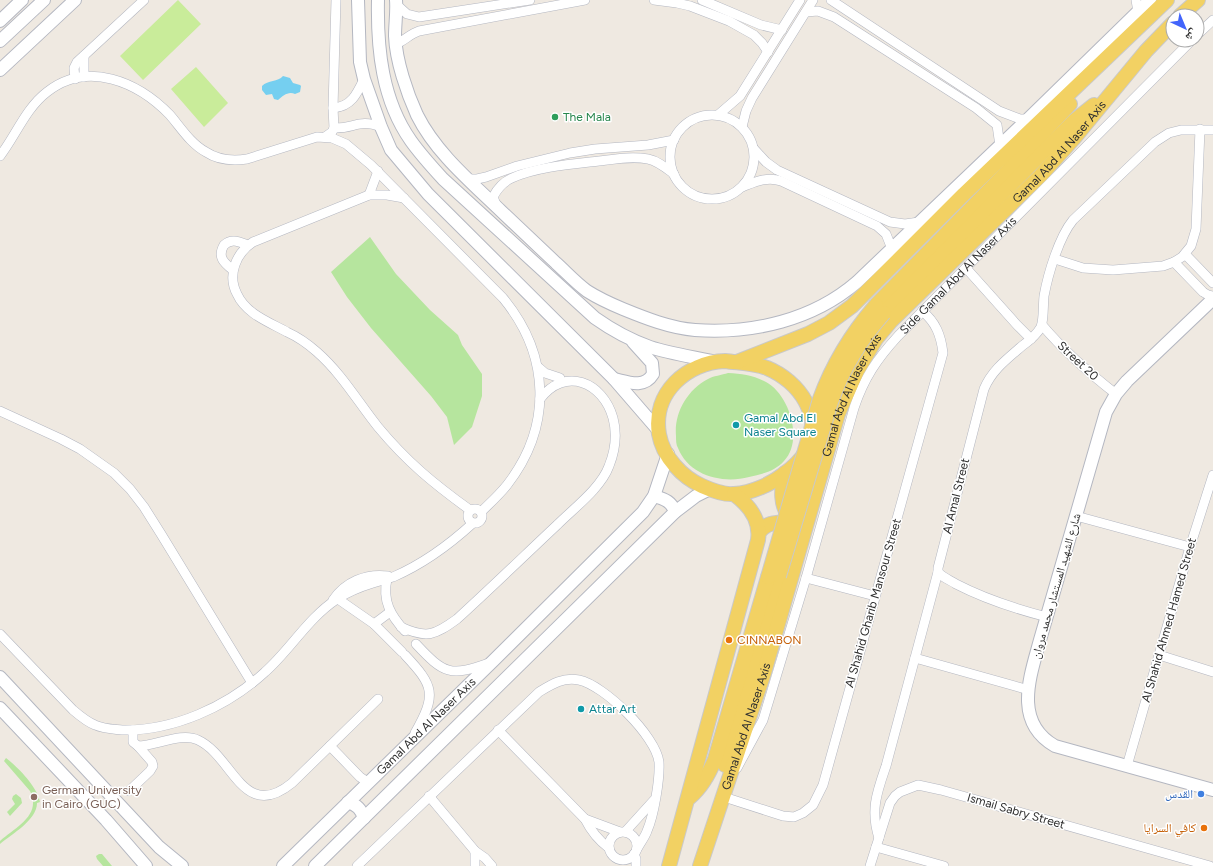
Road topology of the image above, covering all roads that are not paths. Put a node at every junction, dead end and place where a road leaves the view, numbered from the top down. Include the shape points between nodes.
1 (22, 0) edge
2 (44, 0) edge
3 (75, 0) edge
4 (144, 0) edge
5 (336, 0) edge
6 (358, 0) edge
7 (378, 0) edge
8 (530, 0) edge
9 (585, 0) edge
10 (654, 0) edge
11 (702, 0) edge
12 (800, 0) edge
13 (813, 0) edge
14 (831, 0) edge
15 (1150, 0) edge
16 (1167, 0) edge
17 (1198, 0) edge
18 (397, 3) edge
19 (839, 6) junction
20 (1137, 6) edge
21 (1189, 8) edge
22 (806, 12) junction
23 (419, 17) junction
24 (834, 17) junction
25 (1213, 20) edge
26 (0, 21) edge
27 (761, 25) junction
28 (1205, 28) edge
29 (425, 30) junction
30 (782, 30) junction
31 (1165, 32) edge
32 (754, 34) junction
33 (0, 41) edge
34 (396, 44) junction
35 (1184, 48) edge
36 (768, 52) junction
37 (0, 70) edge
38 (1091, 72) junction
39 (79, 78) junction
40 (364, 79) junction
41 (740, 96) junction
42 (752, 98) junction
43 (1106, 98) junction
44 (333, 108) junction
45 (999, 111) junction
46 (718, 115) junction
47 (992, 120) junction
48 (1032, 122) junction
49 (380, 127) junction
50 (742, 127) junction
51 (334, 128) junction
52 (1200, 130) junction
53 (1213, 130) edge
54 (325, 137) junction
55 (674, 140) junction
56 (648, 146) junction
57 (1000, 146) junction
58 (754, 149) junction
59 (0, 156) edge
60 (648, 159) junction
61 (378, 171) junction
62 (495, 174) junction
63 (674, 174) junction
64 (776, 174) junction
65 (468, 179) junction
66 (501, 185) junction
67 (742, 187) junction
68 (961, 190) junction
69 (369, 195) junction
70 (405, 198) junction
71 (497, 207) junction
72 (890, 222) junction
73 (919, 222) junction
74 (883, 230) junction
75 (531, 240) junction
76 (248, 245) junction
77 (892, 249) junction
78 (1185, 254) junction
79 (1055, 259) junction
80 (1174, 262) junction
81 (536, 265) junction
82 (966, 268) junction
83 (233, 270) junction
84 (1213, 283) edge
85 (1213, 297) edge
86 (922, 311) junction
87 (1042, 325) junction
88 (1031, 339) junction
89 (631, 340) junction
90 (717, 362) junction
91 (737, 362) junction
92 (538, 367) junction
93 (614, 380) junction
94 (561, 382) junction
95 (1116, 394) junction
96 (540, 399) junction
97 (843, 400) junction
98 (0, 411) edge
99 (812, 428) junction
100 (659, 431) junction
101 (668, 454) junction
102 (785, 473) junction
103 (1213, 475) edge
104 (710, 489) junction
105 (734, 494) junction
106 (654, 496) junction
107 (470, 510) junction
108 (481, 512) junction
109 (676, 512) junction
110 (1076, 516) junction
111 (473, 523) junction
112 (760, 531) junction
113 (802, 540) junction
114 (1190, 547) junction
115 (938, 572) junction
116 (390, 578) junction
117 (806, 578) junction
118 (875, 596) junction
119 (338, 599) junction
120 (329, 605) junction
121 (390, 612) junction
122 (1047, 617) junction
123 (374, 624) junction
124 (401, 627) junction
125 (0, 634) edge
126 (417, 645) junction
127 (1159, 655) junction
128 (406, 656) junction
129 (915, 658) junction
130 (493, 661) junction
131 (1213, 672) edge
132 (0, 677) edge
133 (252, 683) junction
134 (1029, 690) junction
135 (378, 699) dead end
136 (0, 708) edge
137 (132, 730) junction
138 (498, 730) junction
139 (411, 741) junction
140 (138, 746) junction
141 (330, 746) junction
142 (1127, 766) junction
143 (369, 783) junction
144 (1213, 790) edge
145 (129, 791) dead end
146 (725, 792) junction
147 (386, 796) junction
148 (429, 796) junction
149 (689, 798) junction
150 (655, 799) junction
151 (348, 802) junction
152 (121, 806) junction
153 (364, 818) junction
154 (585, 819) junction
155 (106, 820) junction
156 (623, 832) junction
157 (878, 842) junction
158 (475, 851) junction
159 (610, 851) junction
160 (636, 852) junction
161 (146, 866) edge
162 (182, 866) edge
163 (283, 866) edge
164 (315, 866) edge
165 (357, 866) edge
166 (475, 866) edge
167 (492, 866) edge
168 (614, 866) edge
169 (636, 866) edge
170 (669, 866) edge
171 (700, 866) edge
172 (870, 866) edge
173 (944, 866) edge
174 (1210, 866) edge

1 - 26 main road
2 - 33 main road
3 - 37 main road
4 - 39 street via 84,56
5 - 44 street
6 - 40 main road via 360,62
7 - 81 main road via 380,56 389,97 399,121 411,141 443,179
8 - 23 street
9 - 29 street
10 - 32 street via 677,3 712,14
11 - 27 street
12 - 30 street
13 - 22 street
14 - 19 street
15 - 20 main road
16 - 38 main road
17 - 21 main road
18 - 23 street via 407,14
18 - 34 main road
19 - 24 street via 832,10
19 - 45 street
20 - 48 main road
22 - 24 street via 818,11
22 - 42 street
23 - 29 street via 419,25
24 - 47 street
25 - 28 street
27 - 30 street
27 - 32 street via 760,32
29 - 34 street via 416,32
30 - 36 street
31 - 43 main road, Gamal Abd Al Naser Axis
32 - 36 street
34 - 65 main road via 404,80 418,115 430,136
35 - 82 street, Side Gamal Abd Al Naser Axis
36 - 41 street
38 - 48 main road
38 - 149 main road, bridge via 1062,114 876,305 853,334 834,365 820,399 715,759 704,781
39 - 54 street via 105,78 132,86 158,104 199,148 222,159 247,159 310,138
39 - 59 street via 60,84 36,102
40 - 44 street via 351,101 345,106
40 - 49 main road
41 - 42 street via 744,100
41 - 46 street
42 - 50 street
43 - 97 main road, Gamal Abd Al Naser Axis via 1041,175 891,321 866,355
43 - 146 main road, bridge via 1074,121 884,313 852,354 831,402 776,584 724,769 722,783
44 - 51 street
45 - 47 street via 999,117
45 - 48 street
46 - 50 street via 735,121
46 - 55 street via 707,115 687,123
47 - 57 street via 997,125
48 - 57 main road
48 - 68 main road
49 - 51 street via 365,122 345,128
49 - 93 main road via 391,150 428,194
50 - 58 street via 750,137
51 - 54 street
52 - 53 street
52 - 78 street via 1196,229
52 - 79 street via 1169,133 1155,142 1073,220 1065,232
54 - 61 street via 346,144
55 - 56 street
55 - 63 street via 670,157
56 - 60 street via 653,151
56 - 62 street via 570,153
57 - 68 main road
58 - 64 street
58 - 67 street via 752,169
60 - 63 street
60 - 66 street via 619,158 573,163 527,173 511,178
61 - 69 street
61 - 70 street
62 - 65 street
62 - 66 street
63 - 67 street via 690,192 708,198 727,196
64 - 67 street
64 - 72 street
64 - 74 street
65 - 71 main road
66 - 71 street via 494,197
68 - 73 main road
68 - 91 main road via 848,310 808,334
69 - 70 street via 387,194
69 - 76 street
70 - 92 street via 512,310 528,337
71 - 75 main road
72 - 73 street
72 - 74 street via 889,227
73 - 77 main road
74 - 77 street
75 - 77 main road via 587,291 633,313 694,330 741,328 783,322 802,316 838,297
75 - 81 main road
76 - 83 street via 238,256
76 - 83 street via 232,241 224,245 220,254 221,259
78 - 80 street
78 - 84 street
79 - 80 street via 1083,268 1113,270 1154,267
79 - 87 street via 1047,282
80 - 85 street via 1203,292
81 - 89 main road via 595,318
82 - 86 street, Side Gamal Abd Al Naser Axis
82 - 88 street
83 - 107 street via 234,287 245,306 256,315 302,340 325,359 346,382 377,426 411,463
85 - 95 main road, شارع الشهيد المستشار محمد مروان
86 - 117 street, Side Gamal Abd Al Naser Axis via 875,362 859,392
86 - 118 street, Al Shahid Gharib Mansour Street via 937,328 943,353
87 - 88 street, Al Amal Street
87 - 95 street, Street 20 via 1069,354
88 - 115 street, Al Amal Street via 995,370 984,389
89 - 90 main road
89 - 93 main road via 650,359 653,374 641,384
90 - 91 main road
90 - 100 main road via 700,365 673,385 662,405
91 - 99 main road via 766,368 788,381 801,394 808,406
92 - 94 street via 545,373 560,378
92 - 96 street
93 - 100 main road
94 - 96 street via 550,388
94 - 124 street via 575,381 590,386 609,407 615,426 609,467 590,494 446,627 438,632 423,634
95 - 110 main road, شارع الشهيد المستشار محمد مروان via 1102,424
96 - 108 street via 535,431 523,460 507,486
97 - 99 main road via 824,413
97 - 113 main road, Gamal Abd Al Naser Axis
98 - 133 street via 80,449 114,473 130,489 161,534
99 - 102 main road via 806,451
100 - 101 main road
101 - 104 main road via 686,476
101 - 106 main road, Gamal Abd Al Naser Axis
102 - 105 main road via 765,486
102 - 113 main road via 782,489 783,506
103 - 114 street, Al Shahid Ahmed Hamed Street
104 - 105 main road
104 - 109 main road, Gamal Abd Al Naser Axis via 696,496
105 - 112 main road via 750,508
106 - 109 main road via 667,501
106 - 130 main road, Gamal Abd Al Naser Axis via 643,512
107 - 108 street via 478,509
107 - 111 street via 468,519
108 - 111 street via 481,520
109 - 147 main road, Gamal Abd Al Naser Axis
110 - 114 street
110 - 122 main road, شارع الشهيد المستشار محمد مروان
111 - 116 street via 435,554
112 - 113 main road via 771,524 784,523 796,531
112 - 149 main road
113 - 146 main road, Gamal Abd Al Naser Axis via 764,673
114 - 127 street, Al Shahid Ahmed Hamed Street
115 - 122 street via 979,595
115 - 129 street, Al Amal Street
116 - 119 street via 361,587
116 - 120 street via 381,575 358,579 340,590
116 - 121 street via 385,596
117 - 118 street
117 - 146 street, Side Gamal Abd Al Naser Axis via 763,720
118 - 146 street, Al Shahid Gharib Mansour Street via 824,781 813,805 794,817 783,816
119 - 120 street
119 - 123 street
120 - 133 street via 278,660
121 - 123 street
121 - 124 street
122 - 134 main road, شارع الشهيد المستشار محمد مروان
123 - 128 street
124 - 126 street
125 - 137 street via 84,719 96,726
126 - 128 street
126 - 130 street via 441,668 452,671 463,671
127 - 131 street
127 - 142 street, Al Shahid Ahmed Hamed Street
128 - 139 street via 424,677 430,693 427,710
129 - 134 street
129 - 157 street, Al Amal Street via 874,806
130 - 139 main road, Gamal Abd Al Naser Axis
132 - 152 main road
133 - 137 street via 224,702 192,717
134 - 142 main road, شارع الشهيد المستشار محمد مروان via 1029,713 1033,724 1048,742 1064,750
135 - 141 street
136 - 155 main road
137 - 140 street via 133,742
138 - 148 street
138 - 150 street via 539,692 552,684 564,679 579,680 593,685 628,714 653,745 659,761
138 - 154 street
139 - 143 main road, Gamal Abd Al Naser Axis
140 - 141 street via 189,737 198,740 211,750 246,788 254,794 264,796 275,795 284,790
140 - 145 street via 153,766
141 - 143 street
142 - 144 main road, شارع الشهيد المستشار محمد مروان
143 - 147 main road
143 - 151 main road, Gamal Abd Al Naser Axis
146 - 171 main road, Gamal Abd Al Naser Axis
147 - 153 main road, Gamal Abd Al Naser Axis
148 - 158 street
148 - 165 street
149 - 170 main road
150 - 156 street
150 - 160 street via 647,831
151 - 153 main road via 359,808
151 - 163 main road, Gamal Abd Al Naser Axis
152 - 155 main road
152 - 162 main road via 159,847
153 - 164 main road, Gamal Abd Al Naser Axis
154 - 156 street
154 - 159 street
155 - 161 main road
156 - 159 street via 611,838
156 - 160 street via 635,838
157 - 172 street, Ismail Sabry Street
157 - 173 street
157 - 174 street, Ismail Sabry Street via 890,803 900,792 918,785
158 - 166 street
158 - 167 street
159 - 160 street via 620,860 625,860
159 - 168 street
160 - 169 street

